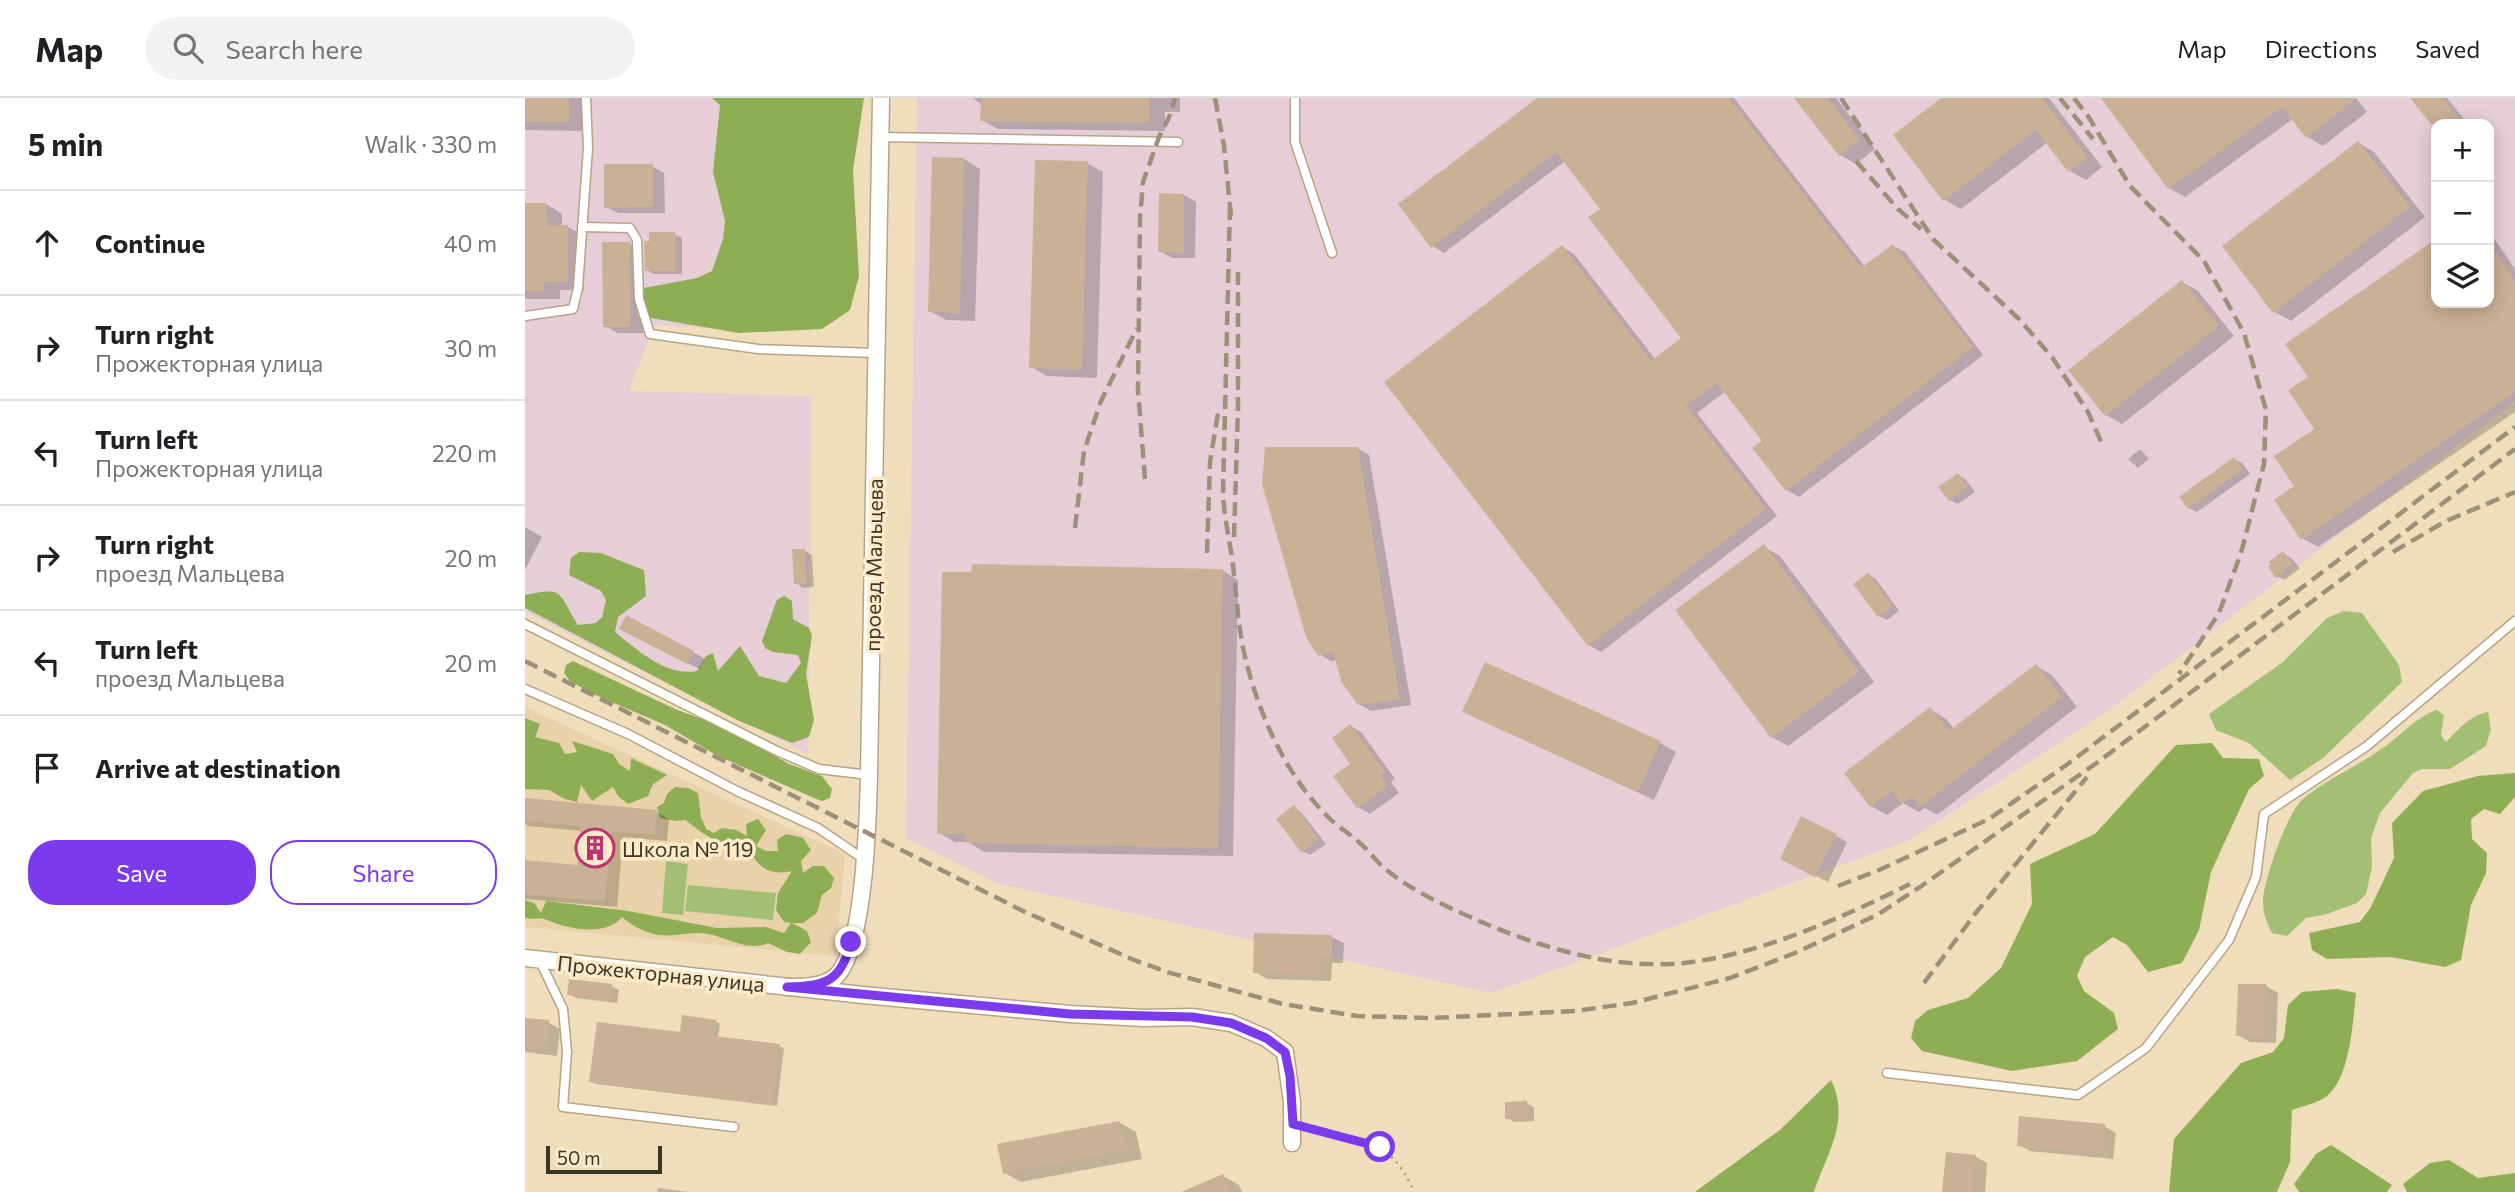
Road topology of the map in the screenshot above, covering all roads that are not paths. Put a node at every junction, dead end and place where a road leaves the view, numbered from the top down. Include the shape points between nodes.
1 (586, 98) edge
2 (881, 98) edge
3 (1295, 98) edge
4 (880, 137) junction
5 (1178, 142) dead end
6 (582, 227) junction
7 (1332, 253) dead end
8 (525, 316) edge
9 (876, 353) junction
10 (2515, 621) edge
11 (525, 624) edge
12 (525, 689) edge
13 (869, 775) junction
14 (865, 860) junction
15 (532, 958) edge
16 (787, 987) junction
17 (1887, 1073) dead end
18 (734, 1127) dead end
19 (1292, 1143) dead end

1 - 6 lane via 588,148
2 - 4 street, проезд Мальцева
3 - 7 lane via 1296,142
4 - 5 lane
4 - 9 street, проезд Мальцева
6 - 8 lane via 573,309
6 - 9 lane via 630,228 638,240 639,299 650,334 758,349
9 - 13 street, проезд Мальцева
10 - 17 lane via 2367,746 2264,814 2256,877 2229,940 2146,1048 2078,1095
11 - 13 lane via 819,769
12 - 14 lane via 818,828
13 - 14 street, проезд Мальцева
14 - 16 street, проезд Мальцева via 856,922 842,969 823,984
15 - 16 street, Прожекторная улица
15 - 18 lane via 563,1009 567,1052 563,1107
16 - 19 street, Прожекторная улица via 1070,1014 1192,1017 1231,1023 1285,1052

